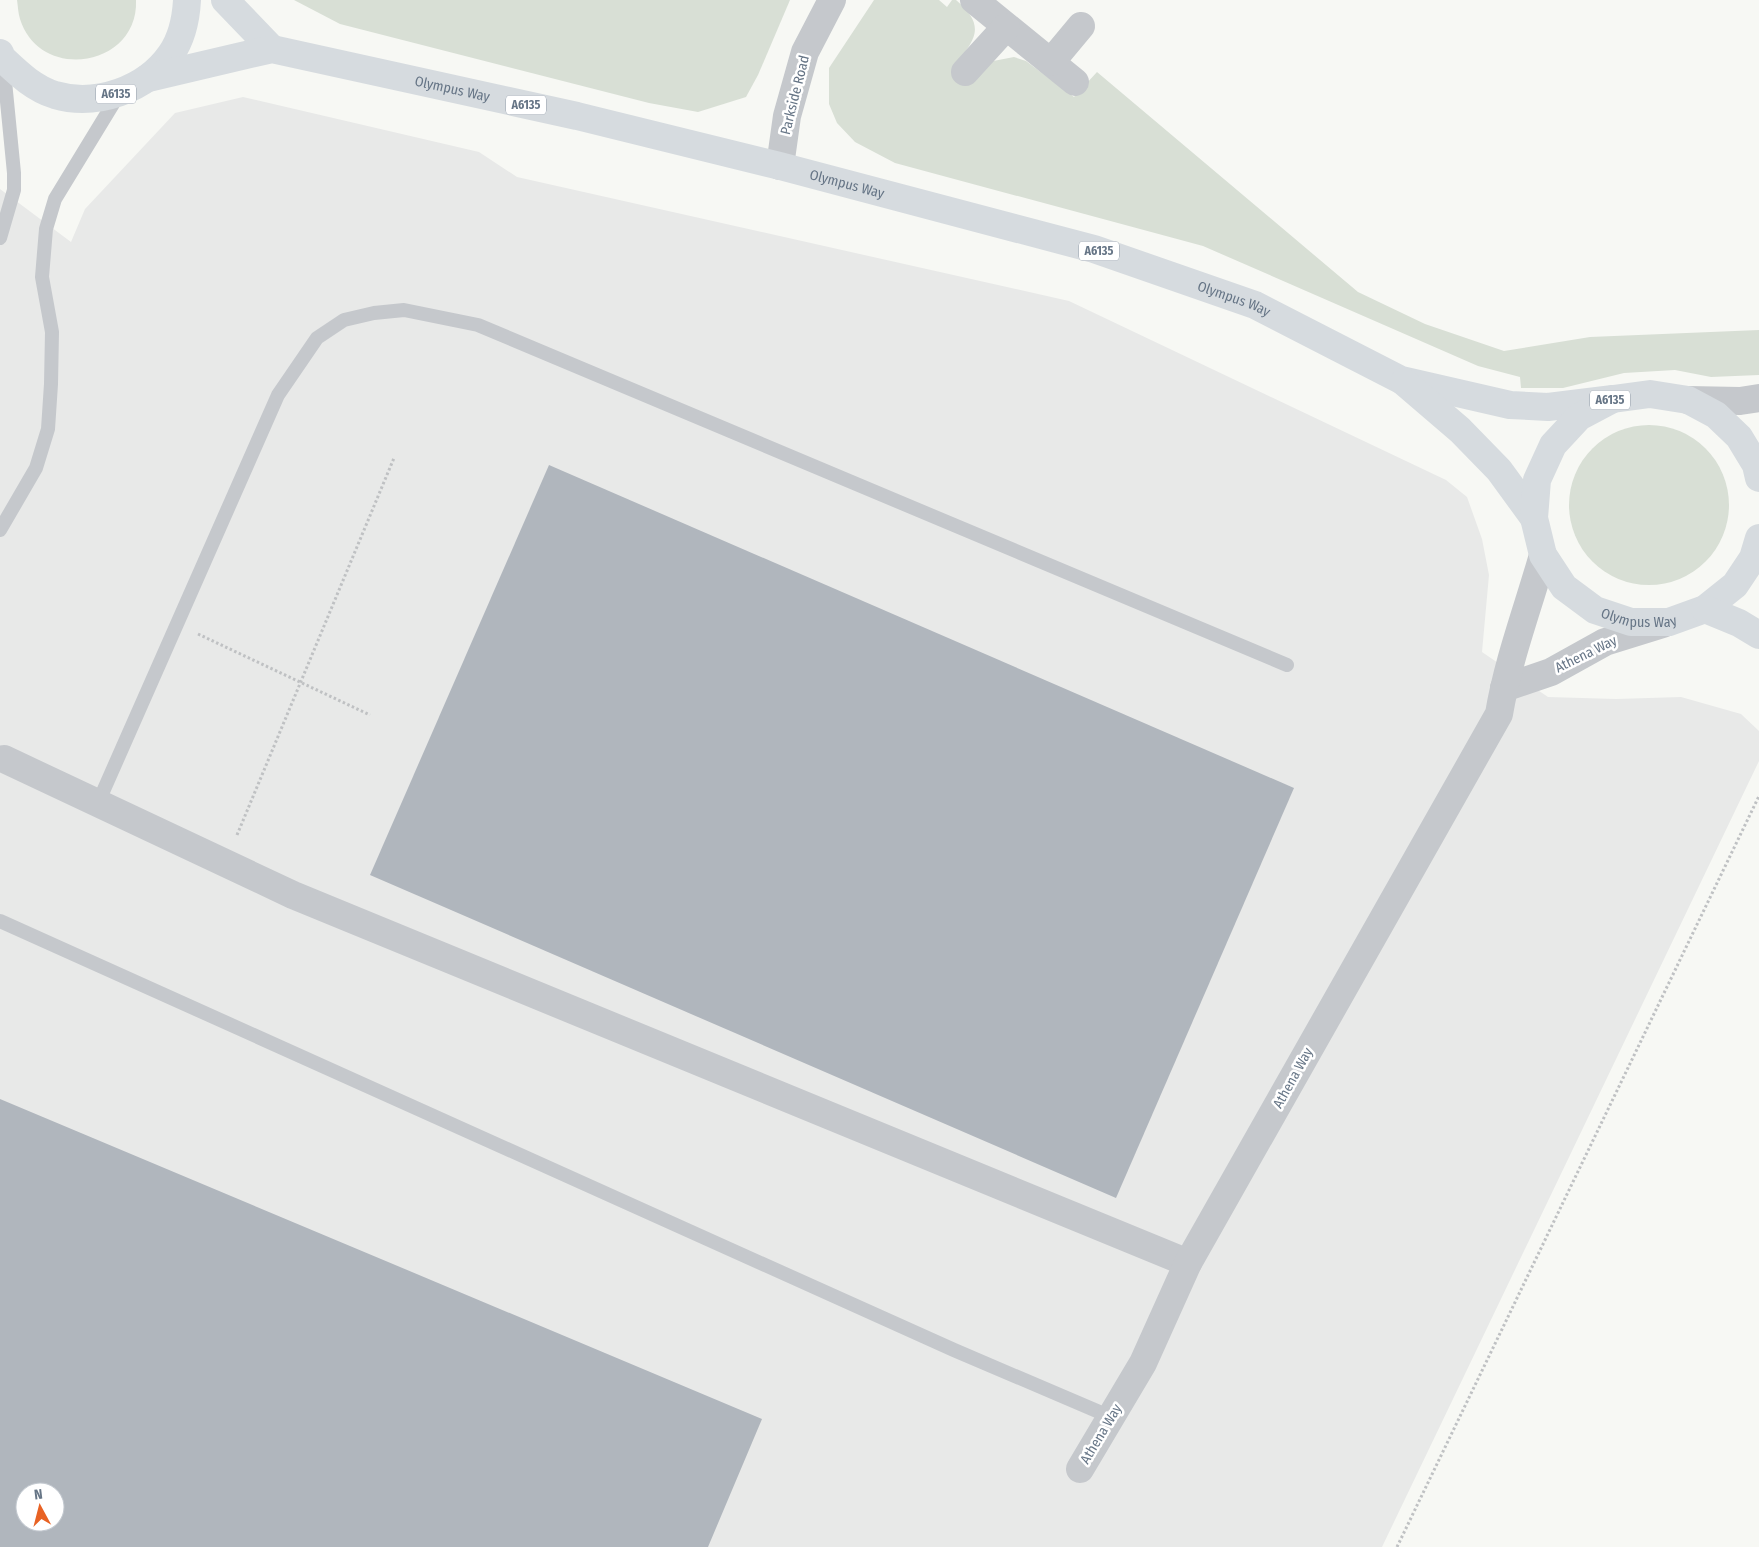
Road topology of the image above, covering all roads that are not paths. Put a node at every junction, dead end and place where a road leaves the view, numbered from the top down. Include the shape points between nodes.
1 (187, 0) edge
2 (225, 0) edge
3 (832, 0) edge
4 (974, 0) edge
5 (1081, 26) dead end
6 (1006, 27) junction
7 (272, 49) junction
8 (1, 55) edge
9 (1050, 62) junction
10 (965, 72) dead end
11 (148, 78) junction
12 (1075, 82) dead end
13 (120, 93) junction
14 (780, 166) junction
15 (0, 238) edge
16 (1402, 380) junction
17 (1759, 398) edge
18 (1613, 399) junction
19 (1688, 400) junction
20 (1759, 478) edge
21 (1534, 518) junction
22 (0, 530) edge
23 (1759, 538) edge
24 (1543, 555) junction
25 (1705, 609) junction
26 (1669, 622) junction
27 (1759, 636) edge
28 (1287, 665) dead end
29 (1504, 688) junction
30 (4, 759) dead end
31 (98, 803) junction
32 (0, 921) edge
33 (1188, 1263) junction
34 (1111, 1416) junction
35 (1080, 1469) dead end

1 - 11 main road, Olympus Way / A6135 via 186,22 171,54
2 - 7 main road
3 - 14 street, Parkside Road via 805,52 787,116
4 - 6 street
5 - 9 street
6 - 9 street
6 - 10 street
7 - 11 main road, Olympus Way / A6135
7 - 14 main road, Olympus Way / A6135 via 577,116
8 - 13 main road, Olympus Way / A6135 via 26,80 55,95 87,99
8 - 15 lane via 14,190
9 - 12 street
11 - 13 main road, Olympus Way / A6135
13 - 22 lane via 55,199 46,229 42,277 52,332 48,429 36,468
14 - 16 main road, Olympus Way / A6135 via 1094,249 1254,305
16 - 18 main road, Olympus Way / A6135 via 1510,405 1548,407
16 - 21 main road, Olympus Way / A6135 via 1460,430 1498,470
17 - 19 street
18 - 19 main road, Olympus Way / A6135 via 1650,394
18 - 21 main road, Olympus Way / A6135 via 1579,417 1553,445 1537,480
19 - 20 main road, Olympus Way / A6135 via 1716,415 1739,437 1756,465
21 - 24 main road, Olympus Way / A6135
23 - 25 main road, Olympus Way / A6135 via 1753,558 1735,585
24 - 26 main road, Olympus Way / A6135 via 1564,587 1595,610 1631,622
24 - 29 street, Athena Way
25 - 26 main road, Olympus Way / A6135
25 - 27 main road via 1740,623
26 - 29 street, Athena Way via 1605,642 1552,672
28 - 31 lane via 478,325 404,310 374,313 344,320 317,338 278,395
29 - 33 street, Athena Way via 1500,714
30 - 31 street
31 - 33 street via 303,899
32 - 34 lane via 945,1346
33 - 34 street, Athena Way via 1143,1363
34 - 35 street, Athena Way

